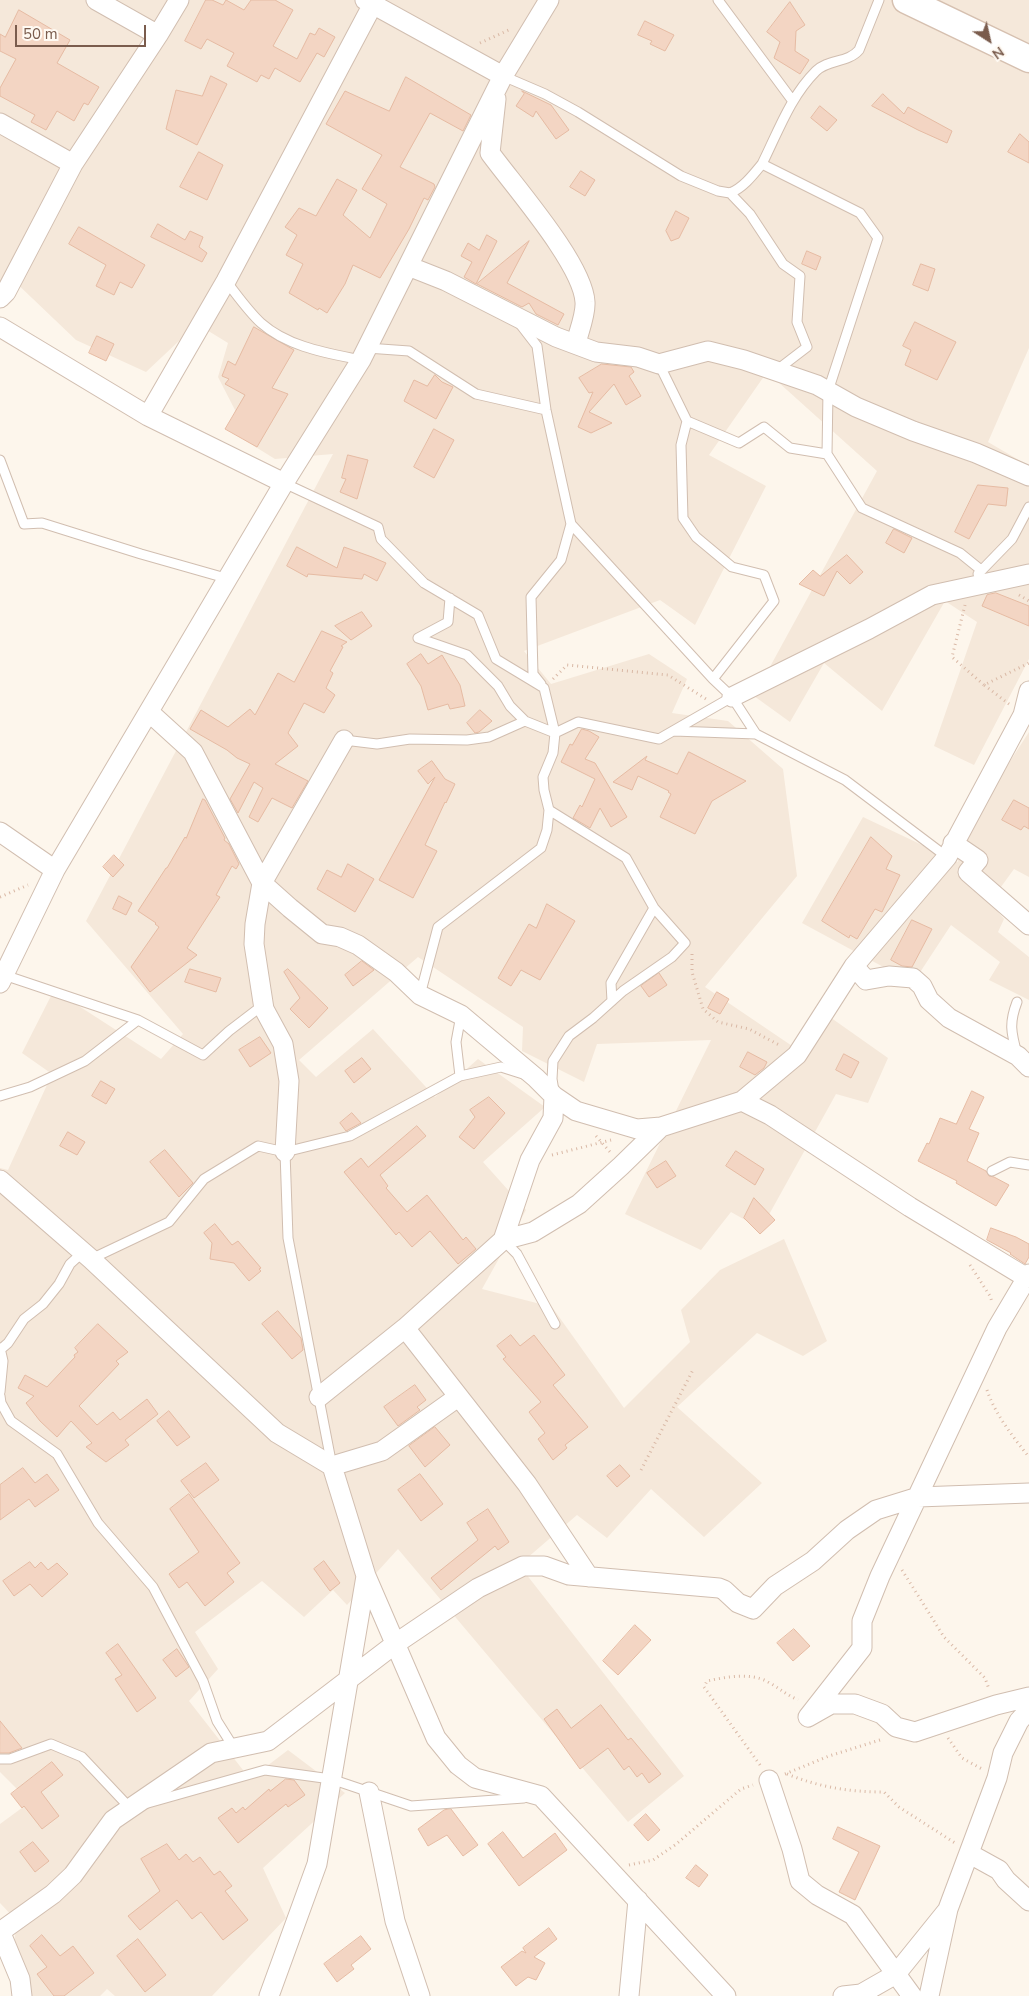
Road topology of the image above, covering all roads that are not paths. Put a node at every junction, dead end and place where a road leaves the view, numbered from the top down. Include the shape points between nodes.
1 (96, 0) edge
2 (179, 0) edge
3 (549, 0) edge
4 (718, 0) edge
5 (879, 0) edge
6 (906, 0) edge
7 (369, 2) edge
8 (158, 35) junction
9 (1029, 59) edge
10 (500, 82) junction
11 (792, 100) junction
12 (0, 123) edge
13 (73, 164) junction
14 (762, 164) junction
15 (730, 193) junction
16 (408, 266) junction
17 (226, 281) junction
18 (0, 298) edge
19 (512, 314) junction
20 (0, 327) edge
21 (576, 343) junction
22 (364, 354) junction
23 (659, 364) junction
24 (776, 371) junction
25 (828, 391) junction
26 (546, 410) junction
27 (148, 416) junction
28 (687, 421) junction
29 (827, 454) junction
30 (0, 460) edge
31 (1029, 476) edge
32 (284, 483) junction
33 (1029, 507) edge
34 (570, 524) junction
35 (981, 570) junction
36 (1029, 574) edge
37 (229, 579) junction
38 (971, 587) junction
39 (450, 598) junction
40 (713, 680) junction
41 (544, 688) junction
42 (1029, 691) edge
43 (724, 701) junction
44 (149, 712) junction
45 (525, 721) junction
46 (674, 731) junction
47 (555, 733) junction
48 (756, 734) junction
49 (344, 740) joint
50 (549, 810) junction
51 (0, 832) edge
52 (950, 850) junction
53 (55, 870) junction
54 (262, 883) junction
55 (654, 908) junction
56 (1029, 925) edge
57 (854, 966) junction
58 (2, 979) edge
59 (420, 995) junction
60 (612, 1001) junction
61 (1017, 1002) dead end
62 (263, 1005) junction
63 (462, 1015) junction
64 (138, 1020) junction
65 (1024, 1062) edge
66 (460, 1076) junction
67 (536, 1078) junction
68 (0, 1096) edge
69 (554, 1096) junction
70 (742, 1101) junction
71 (661, 1127) junction
72 (285, 1152) junction
73 (1029, 1165) edge
74 (992, 1171) dead end
75 (0, 1180) edge
76 (503, 1240) junction
77 (87, 1255) junction
78 (1027, 1280) edge
79 (555, 1324) dead end
80 (405, 1328) junction
81 (0, 1348) edge
82 (0, 1392) edge
83 (319, 1397) junction
84 (458, 1397) junction
85 (0, 1402) edge
86 (332, 1466) junction
87 (1029, 1494) edge
88 (918, 1497) junction
89 (366, 1576) junction
90 (589, 1577) junction
91 (395, 1644) junction
92 (349, 1678) junction
93 (1029, 1697) edge
94 (1029, 1710) edge
95 (234, 1748) junction
96 (0, 1759) edge
97 (778, 1777) road end
98 (332, 1779) junction
99 (369, 1792) junction
100 (541, 1796) junction
101 (130, 1808) junction
102 (970, 1854) junction
103 (638, 1900) junction
104 (1029, 1901) edge
105 (948, 1910) junction
106 (0, 1931) edge
107 (896, 1974) junction
108 (21, 1987) edge
109 (854, 1995) edge
110 (34, 1996) edge
111 (268, 1996) edge
112 (420, 1996) edge
113 (629, 1996) edge
114 (726, 1996) edge
115 (912, 1996) edge
116 (929, 1996) edge

1 - 8 street
2 - 8 street
3 - 10 street
4 - 11 lane
5 - 11 lane via 854,56 816,70
6 - 9 main road
7 - 10 street via 457,50
7 - 17 street
8 - 13 street
10 - 15 lane via 545,94 681,176
10 - 16 street
10 - 21 street via 490,152 560,246 581,284 585,303
11 - 14 lane
12 - 13 street
13 - 18 street
14 - 15 lane
14 - 25 lane via 860,213 878,238
15 - 24 lane via 750,214 783,264 800,276 796,322 807,348
16 - 19 street
16 - 22 street
17 - 22 lane via 261,323 290,341 321,351
17 - 27 street
19 - 21 street via 556,337
19 - 26 lane via 537,346
20 - 27 street
21 - 23 street via 596,352 638,357
22 - 26 lane via 409,351 476,394
22 - 32 street
23 - 24 street via 708,351
23 - 28 lane
24 - 25 street
25 - 29 lane
25 - 31 street via 856,407 976,452
26 - 34 lane
27 - 32 street
28 - 29 lane via 739,444 764,427 790,448
28 - 40 lane via 681,444 684,518 696,537 732,567 764,575 774,601
29 - 35 lane via 862,508 960,553
30 - 37 lane via 24,524 42,523
32 - 37 street
32 - 39 lane via 378,527 381,539 424,582
33 - 35 lane via 1012,539
34 - 40 lane
34 - 41 lane via 561,560 532,597 533,674
35 - 38 lane
36 - 38 street
37 - 44 street
38 - 43 street via 932,595
39 - 41 lane via 478,615 496,659
39 - 45 lane via 448,622 418,638 466,655 498,686 510,706
40 - 43 lane
41 - 47 lane
42 - 52 street via 1024,715
43 - 46 lane
43 - 48 lane
44 - 53 street
44 - 54 street via 193,752
45 - 47 lane
45 - 49 lane via 489,737 467,740 410,739 377,744
46 - 47 lane via 659,739 578,722
46 - 48 lane
47 - 50 lane via 553,753 543,777
48 - 52 lane via 845,780
49 - 54 street
50 - 55 lane via 626,858
50 - 59 lane via 541,848 438,927
51 - 53 street
52 - 56 street via 978,860 968,872
52 - 57 street
53 - 58 street
54 - 59 street via 322,934 340,937 358,946 396,972
54 - 62 street via 254,944
55 - 60 lane via 611,983
55 - 60 lane via 685,943 672,958
57 - 65 street via 866,980 889,976 913,978 922,986 929,1000 949,1018
57 - 70 street via 798,1055
58 - 64 lane
59 - 63 street
60 - 69 lane via 569,1036 553,1061
61 - 65 lane via 1011,1019 1013,1038
62 - 64 lane via 203,1055
62 - 72 street via 283,1044 289,1081
63 - 66 lane via 456,1042
63 - 67 street
64 - 68 lane via 85,1062 30,1087
66 - 67 lane via 501,1067
66 - 72 lane via 350,1136
67 - 69 street
69 - 71 street via 576,1111 637,1129
69 - 76 street via 553,1118 530,1160
70 - 71 street
70 - 78 street via 770,1115 910,1208
71 - 76 street via 578,1204 532,1232
72 - 77 lane via 258,1146 204,1179 169,1222
72 - 83 lane via 288,1238
73 - 74 lane via 1010,1162
75 - 77 street
76 - 79 lane via 517,1254
76 - 80 street
77 - 81 lane via 70,1264 54,1291 24,1319 8,1343
77 - 86 street via 277,1433
78 - 88 street via 997,1328
80 - 83 street
80 - 84 street
81 - 82 lane via 3,1361
83 - 86 lane
84 - 86 street via 382,1451
84 - 90 street via 527,1484
85 - 95 lane via 11,1421 57,1454 98,1523 153,1586 203,1681 217,1721
86 - 89 street
87 - 88 street
88 - 90 street via 876,1510 847,1530 813,1561 775,1586 753,1609 738,1603 719,1588
88 - 93 street via 862,1621 862,1648 808,1716 831,1704 855,1704 882,1714 896,1727 915,1732
89 - 91 street
89 - 92 street
90 - 91 street via 569,1575 544,1566 523,1566 478,1588
91 - 92 street
91 - 100 street via 436,1738 458,1765 475,1778
92 - 95 street via 268,1741
92 - 98 street
94 - 102 street via 1019,1721 1003,1753
95 - 101 street via 211,1753
96 - 101 lane via 51,1744 82,1758
97 - 107 street via 800,1881 817,1895 853,1915
98 - 99 lane
98 - 101 lane via 265,1770
98 - 111 street via 317,1864
99 - 100 lane via 411,1806
99 - 112 street via 395,1921
100 - 103 street
101 - 106 street via 113,1820 73,1875 53,1894
102 - 104 street via 999,1870
102 - 105 street
103 - 113 street
103 - 114 street
105 - 107 street
105 - 116 street
106 - 108 street
107 - 109 street
107 - 115 street
108 - 110 lane

